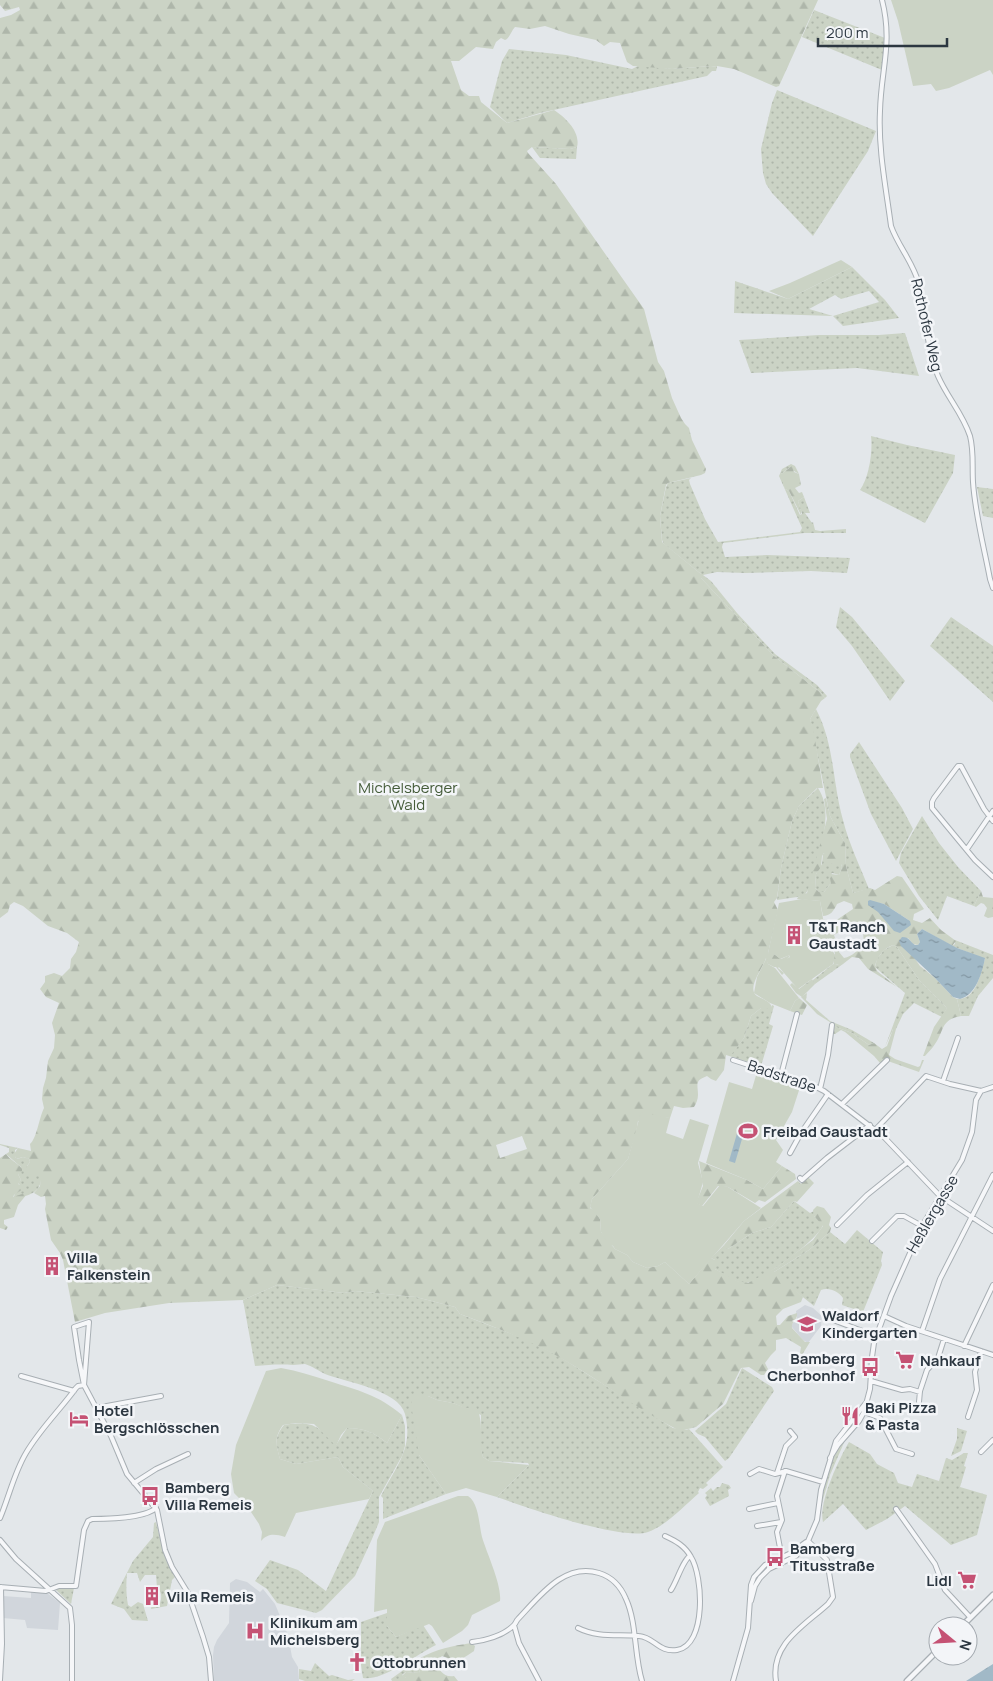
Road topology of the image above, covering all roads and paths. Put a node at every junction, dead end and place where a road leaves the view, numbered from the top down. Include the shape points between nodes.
1 (882, 0) edge
2 (993, 588) edge
3 (993, 811) edge
4 (989, 816) junction
5 (993, 821) edge
6 (967, 849) junction
7 (993, 876) edge
8 (797, 1014) dead end
9 (832, 1026) dead end
10 (958, 1038) dead end
11 (733, 1060) dead end
12 (887, 1060) dead end
13 (781, 1075) junction
14 (943, 1081) junction
15 (993, 1088) edge
16 (820, 1089) junction
17 (980, 1091) junction
18 (828, 1094) junction
19 (842, 1104) junction
20 (870, 1125) junction
21 (876, 1130) junction
22 (790, 1152) dead end
23 (908, 1162) junction
24 (993, 1175) edge
25 (800, 1178) dead end
26 (940, 1196) junction
27 (972, 1218) junction
28 (837, 1225) dead end
29 (922, 1226) junction
30 (993, 1231) edge
31 (872, 1241) dead end
32 (993, 1286) edge
33 (884, 1316) junction
34 (825, 1317) dead end
35 (922, 1331) junction
36 (876, 1336) junction
37 (944, 1339) junction
38 (964, 1346) junction
39 (981, 1351) junction
40 (993, 1355) edge
41 (21, 1376) dead end
42 (871, 1381) junction
43 (84, 1385) junction
44 (74, 1391) junction
45 (920, 1392) junction
46 (161, 1396) dead end
47 (867, 1400) junction
48 (919, 1402) dead end
49 (96, 1408) junction
50 (864, 1412) junction
51 (968, 1417) dead end
52 (790, 1431) dead end
53 (993, 1440) edge
54 (981, 1452) dead end
55 (188, 1454) dead end
56 (912, 1454) dead end
57 (830, 1458) junction
58 (785, 1471) junction
59 (750, 1474) dead end
60 (777, 1474) junction
61 (823, 1482) junction
62 (134, 1484) junction
63 (778, 1503) junction
64 (156, 1508) junction
65 (749, 1509) dead end
66 (896, 1509) dead end
67 (0, 1518) edge
68 (781, 1522) junction
69 (757, 1526) dead end
70 (665, 1536) dead end
71 (0, 1540) edge
72 (808, 1541) junction
73 (780, 1548) dead end
74 (690, 1556) junction
75 (0, 1587) edge
76 (50, 1590) junction
77 (671, 1590) dead end
78 (993, 1595) edge
79 (969, 1616) edge
80 (971, 1616) edge
81 (514, 1625) junction
82 (578, 1628) dead end
83 (634, 1636) junction
84 (472, 1642) dead end
85 (928, 1660) edge
86 (0, 1680) edge
87 (72, 1681) edge
88 (210, 1681) edge
89 (539, 1681) edge
90 (642, 1681) edge
91 (733, 1681) edge
92 (776, 1681) edge
93 (907, 1681) edge

1 - 2 street, Rothofer Weg via 887,46 879,129 891,226 919,283 938,377 970,436 977,512
3 - 4 street
4 - 5 street
4 - 6 street
4 - 6 street via 960,766 955,769 932,805
6 - 7 street
8 - 13 street
9 - 16 street
10 - 14 street
11 - 13 street, Badstraße
12 - 19 street
13 - 16 street, Badstraße
14 - 17 street
14 - 21 street via 926,1076
15 - 17 street
16 - 18 street, Badstraße
17 - 26 street, Heßlergasse via 966,1151
18 - 19 street, Badstraße
18 - 22 street
19 - 20 street, Badstraße
20 - 21 street, Badstraße
20 - 25 street via 802,1180
21 - 23 street, Badstraße
23 - 26 street, Badstraße
23 - 28 street via 867,1195
24 - 27 street
26 - 27 street, Badstraße
26 - 29 street, Heßlergasse
27 - 30 street, Badstraße
27 - 35 street via 940,1279
29 - 31 street via 904,1216 897,1216
29 - 33 street, Heßlergasse
32 - 38 street
33 - 35 street
33 - 36 street, Heßlergasse
34 - 36 street
35 - 37 street
36 - 42 street, Heßlergasse
37 - 38 street
37 - 45 street via 938,1358 927,1370
38 - 39 street
39 - 40 street
39 - 51 street via 975,1372 977,1390
41 - 44 street
42 - 45 street
42 - 47 street, Heßlergasse
43 - 43 street via 87,1359 89,1322 74,1327
43 - 44 street
43 - 49 street
44 - 67 street via 25,1454
45 - 48 street
46 - 49 street
47 - 50 street, Heßlergasse
47 - 57 street via 838,1436
49 - 62 street
50 - 56 street via 880,1418 896,1449
50 - 57 street
52 - 60 street via 795,1437 786,1446
53 - 54 street
55 - 62 street
57 - 61 street
58 - 60 street
58 - 61 street
58 - 63 street
59 - 60 street via 759,1468
61 - 72 street via 817,1520
62 - 64 street
63 - 65 street
63 - 68 street
64 - 76 street via 152,1512 88,1521 76,1586 56,1586
64 - 88 street via 165,1550 188,1593 203,1637
66 - 79 street via 935,1564 945,1590
68 - 69 street
68 - 73 street via 776,1532
70 - 74 street via 679,1543
71 - 76 street
72 - 91 street via 796,1556 769,1569 760,1578 751,1601 746,1639
72 - 92 street via 827,1560 833,1597 780,1650 775,1668
74 - 77 street via 685,1559
74 - 83 street via 700,1599 693,1640 681,1649 671,1651 646,1638
75 - 76 street
75 - 86 street
76 - 87 street via 71,1611
78 - 80 street
81 - 83 street via 559,1579 575,1572 589,1571 611,1579 621,1589 628,1603
81 - 84 street via 498,1636
81 - 89 street via 519,1643
82 - 83 street via 599,1635
83 - 90 street
85 - 93 street

